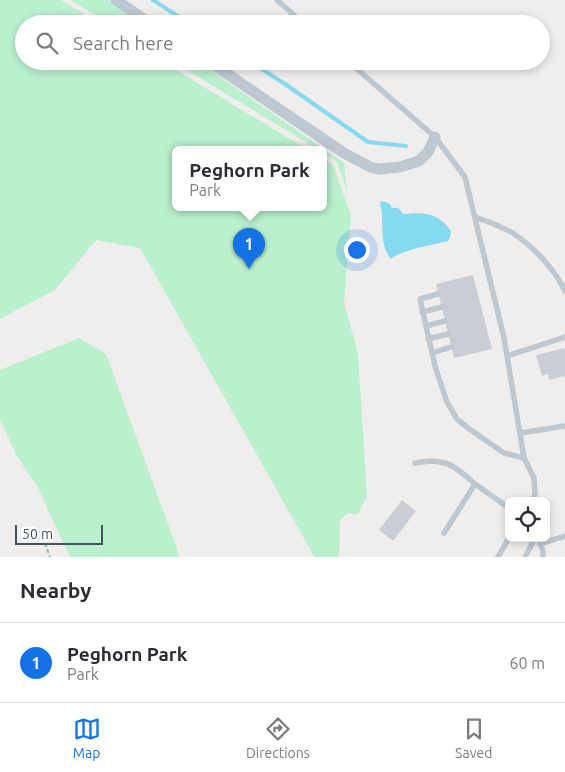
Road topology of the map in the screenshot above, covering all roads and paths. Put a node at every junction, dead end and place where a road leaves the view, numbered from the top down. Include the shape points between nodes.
1 (116, 0) edge
2 (277, 0) edge
3 (138, 15) edge
4 (294, 15) edge
5 (221, 70) edge
6 (358, 70) edge
7 (435, 137) junction
8 (475, 217) junction
9 (565, 291) edge
10 (438, 294) dead end
11 (442, 307) dead end
12 (422, 312) junction
13 (445, 321) dead end
14 (426, 326) junction
15 (448, 334) dead end
16 (565, 337) edge
17 (428, 339) junction
18 (452, 347) dead end
19 (432, 353) junction
20 (507, 356) junction
21 (565, 426) edge
22 (521, 433) junction
23 (524, 458) junction
24 (415, 463) dead end
25 (475, 484) junction
26 (534, 497) edge
27 (505, 505) edge
28 (40, 531) dead end
29 (444, 533) dead end
30 (565, 536) edge
31 (550, 538) edge
32 (507, 542) edge
33 (536, 542) edge
34 (539, 542) edge
35 (50, 557) edge
36 (498, 557) edge
37 (525, 557) edge
38 (543, 557) edge

1 - 3 street
2 - 4 lane
5 - 7 street via 370,167 400,167 419,161
6 - 7 lane
7 - 8 lane via 465,177
8 - 9 lane via 515,234 550,266
8 - 20 lane
10 - 12 lane via 420,299
11 - 12 lane
12 - 14 lane
13 - 14 lane
14 - 17 lane
15 - 17 lane
16 - 20 lane
17 - 19 lane
18 - 19 lane
19 - 23 lane via 447,402 457,419 504,453
20 - 22 lane
21 - 22 lane
22 - 23 lane
23 - 26 lane via 534,478
24 - 25 lane via 443,462 458,468
25 - 27 lane
25 - 29 lane
28 - 35 path
30 - 31 lane
32 - 36 lane
33 - 37 lane
34 - 38 lane

